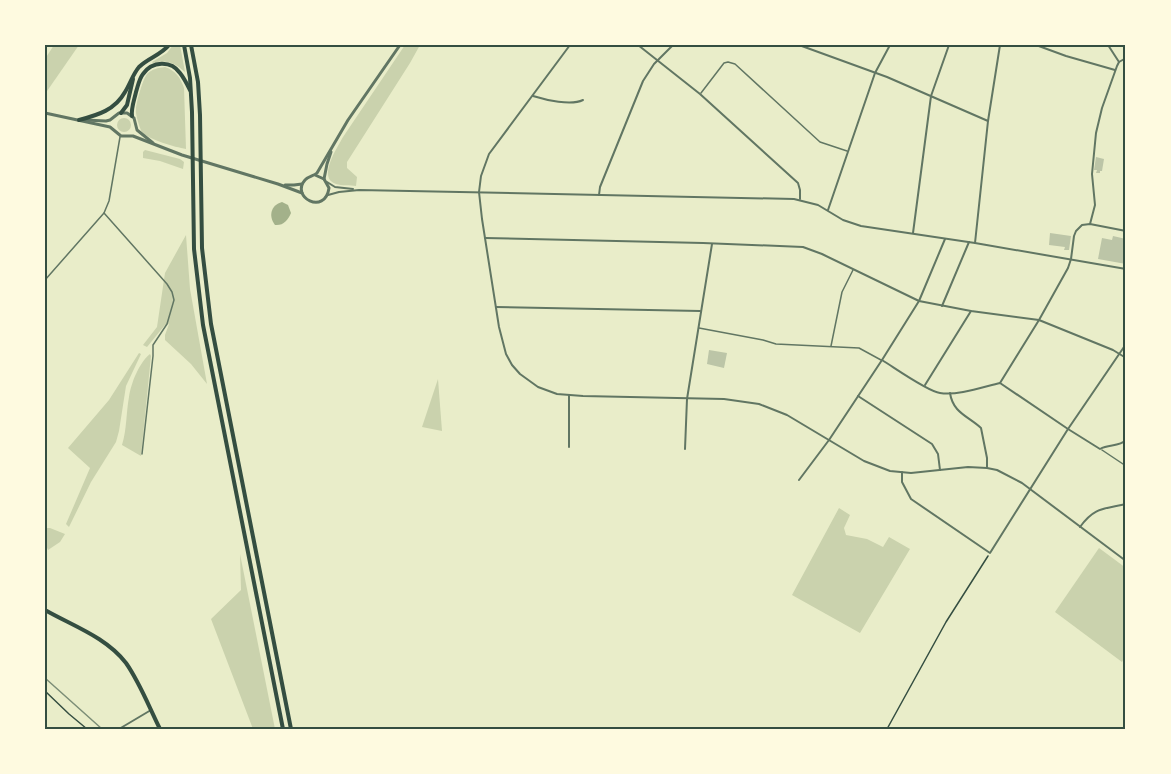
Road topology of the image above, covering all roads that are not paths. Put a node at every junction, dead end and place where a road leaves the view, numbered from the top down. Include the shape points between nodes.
1 (169, 45) edge
2 (184, 45) edge
3 (191, 45) edge
4 (400, 45) edge
5 (570, 45) edge
6 (638, 45) edge
7 (674, 45) edge
8 (799, 45) edge
9 (890, 45) edge
10 (949, 45) edge
11 (1000, 45) edge
12 (1036, 45) edge
13 (1108, 45) edge
14 (1126, 58) edge
15 (658, 60) junction
16 (1119, 62) junction
17 (1115, 70) junction
18 (875, 73) junction
19 (134, 76) junction
20 (191, 93) junction
21 (700, 94) junction
22 (533, 96) junction
23 (931, 96) junction
24 (583, 100) dead end
25 (45, 113) edge
26 (121, 113) junction
27 (132, 116) junction
28 (114, 118) junction
29 (79, 120) junction
30 (988, 121) junction
31 (136, 125) junction
32 (113, 129) junction
33 (128, 135) junction
34 (120, 136) junction
35 (334, 144) junction
36 (160, 147) junction
37 (848, 151) junction
38 (315, 175) junction
39 (326, 181) junction
40 (303, 183) junction
41 (278, 184) junction
42 (359, 190) junction
43 (479, 192) junction
44 (302, 193) junction
45 (328, 195) junction
46 (599, 195) junction
47 (800, 200) junction
48 (828, 210) junction
49 (104, 213) junction
50 (1090, 224) junction
51 (1126, 231) edge
52 (912, 234) junction
53 (485, 238) junction
54 (945, 238) junction
55 (969, 242) junction
56 (712, 243) junction
57 (975, 243) junction
58 (1071, 259) junction
59 (1126, 269) edge
60 (853, 270) junction
61 (45, 280) edge
62 (919, 301) junction
63 (942, 306) junction
64 (496, 307) junction
65 (701, 311) junction
66 (971, 311) junction
67 (1039, 320) junction
68 (698, 328) junction
69 (1126, 344) edge
70 (831, 347) junction
71 (1120, 353) junction
72 (1126, 357) edge
73 (882, 360) junction
74 (1000, 383) junction
75 (924, 386) junction
76 (950, 393) junction
77 (569, 395) junction
78 (858, 396) junction
79 (687, 399) junction
80 (1068, 429) junction
81 (829, 440) junction
82 (1126, 440) edge
83 (569, 447) dead end
84 (685, 449) dead end
85 (1100, 449) junction
86 (142, 454) dead end
87 (1126, 466) edge
88 (987, 468) junction
89 (940, 470) junction
90 (902, 472) junction
91 (799, 480) dead end
92 (1030, 489) junction
93 (1126, 504) edge
94 (1080, 526) junction
95 (1126, 561) edge
96 (45, 610) edge
97 (150, 710) junction
98 (118, 729) edge
99 (160, 729) edge
100 (283, 729) edge
101 (291, 729) edge

1 - 19 main road via 143,64
2 - 20 main road
3 - 101 main road via 198,82 202,248 209,315
4 - 35 street
5 - 22 street
6 - 15 street
7 - 15 street
8 - 18 street
9 - 18 street
10 - 23 street
11 - 30 street
12 - 17 street
13 - 16 street
14 - 16 street
15 - 21 street
15 - 46 street via 638,92
16 - 17 street
17 - 50 street via 1096,133 1092,174 1095,205
18 - 23 street
18 - 37 street
19 - 26 main road via 127,105
19 - 29 main road via 111,108
20 - 27 main road via 176,68 155,65 141,79
20 - 100 main road via 194,249 203,325
21 - 37 lane via 722,65 735,64 820,142
21 - 47 street via 798,183
22 - 24 street via 572,103
22 - 43 street via 489,154
23 - 30 street
23 - 52 street
25 - 29 street
26 - 27 street
26 - 28 street
27 - 31 street
28 - 29 street
28 - 32 street
29 - 32 street
30 - 57 street
31 - 33 street
31 - 36 street via 142,135
32 - 34 street
33 - 34 street
33 - 36 street
34 - 49 lane
35 - 38 street
35 - 39 street
36 - 41 street
37 - 48 street
38 - 39 street
38 - 40 street
39 - 42 street via 335,187
39 - 45 street
40 - 41 street
40 - 44 street
41 - 44 street
42 - 43 street
42 - 45 street
43 - 46 street
43 - 53 street
44 - 45 street via 315,202
46 - 47 street
47 - 48 street
48 - 52 street via 858,225
49 - 61 lane
49 - 86 lane via 167,284 174,300 167,324 153,345
50 - 51 street
50 - 58 street via 1076,231
52 - 54 street
53 - 56 street
53 - 64 street
54 - 55 street
54 - 62 street
55 - 57 street
55 - 63 street
56 - 60 street via 803,247
56 - 65 street
57 - 58 street
58 - 59 street
58 - 67 street
60 - 62 street
60 - 70 lane via 842,292
62 - 63 street
62 - 73 street
63 - 66 street
64 - 65 street
64 - 77 street via 512,365 538,387
65 - 68 street
66 - 67 street
66 - 75 street
67 - 71 street
67 - 74 street
68 - 70 lane via 776,344
68 - 79 street
69 - 71 street
70 - 73 lane via 859,348
71 - 72 street
71 - 80 street
73 - 75 street
73 - 78 street
74 - 76 street
74 - 80 street
75 - 76 street
76 - 88 street via 956,408 981,428
77 - 79 street
77 - 83 street
78 - 81 street
78 - 89 street via 932,444
79 - 81 street via 759,404 787,415
79 - 84 street
80 - 85 street
80 - 92 street
81 - 90 street via 872,465
81 - 91 street
82 - 85 street
85 - 87 lane
88 - 89 street
88 - 92 street
89 - 90 street
90 - 92 street via 902,482 911,499 990,553
92 - 94 street
93 - 94 street via 1093,512
94 - 95 street
96 - 97 main road via 109,645 130,669
97 - 98 street
97 - 99 main road

